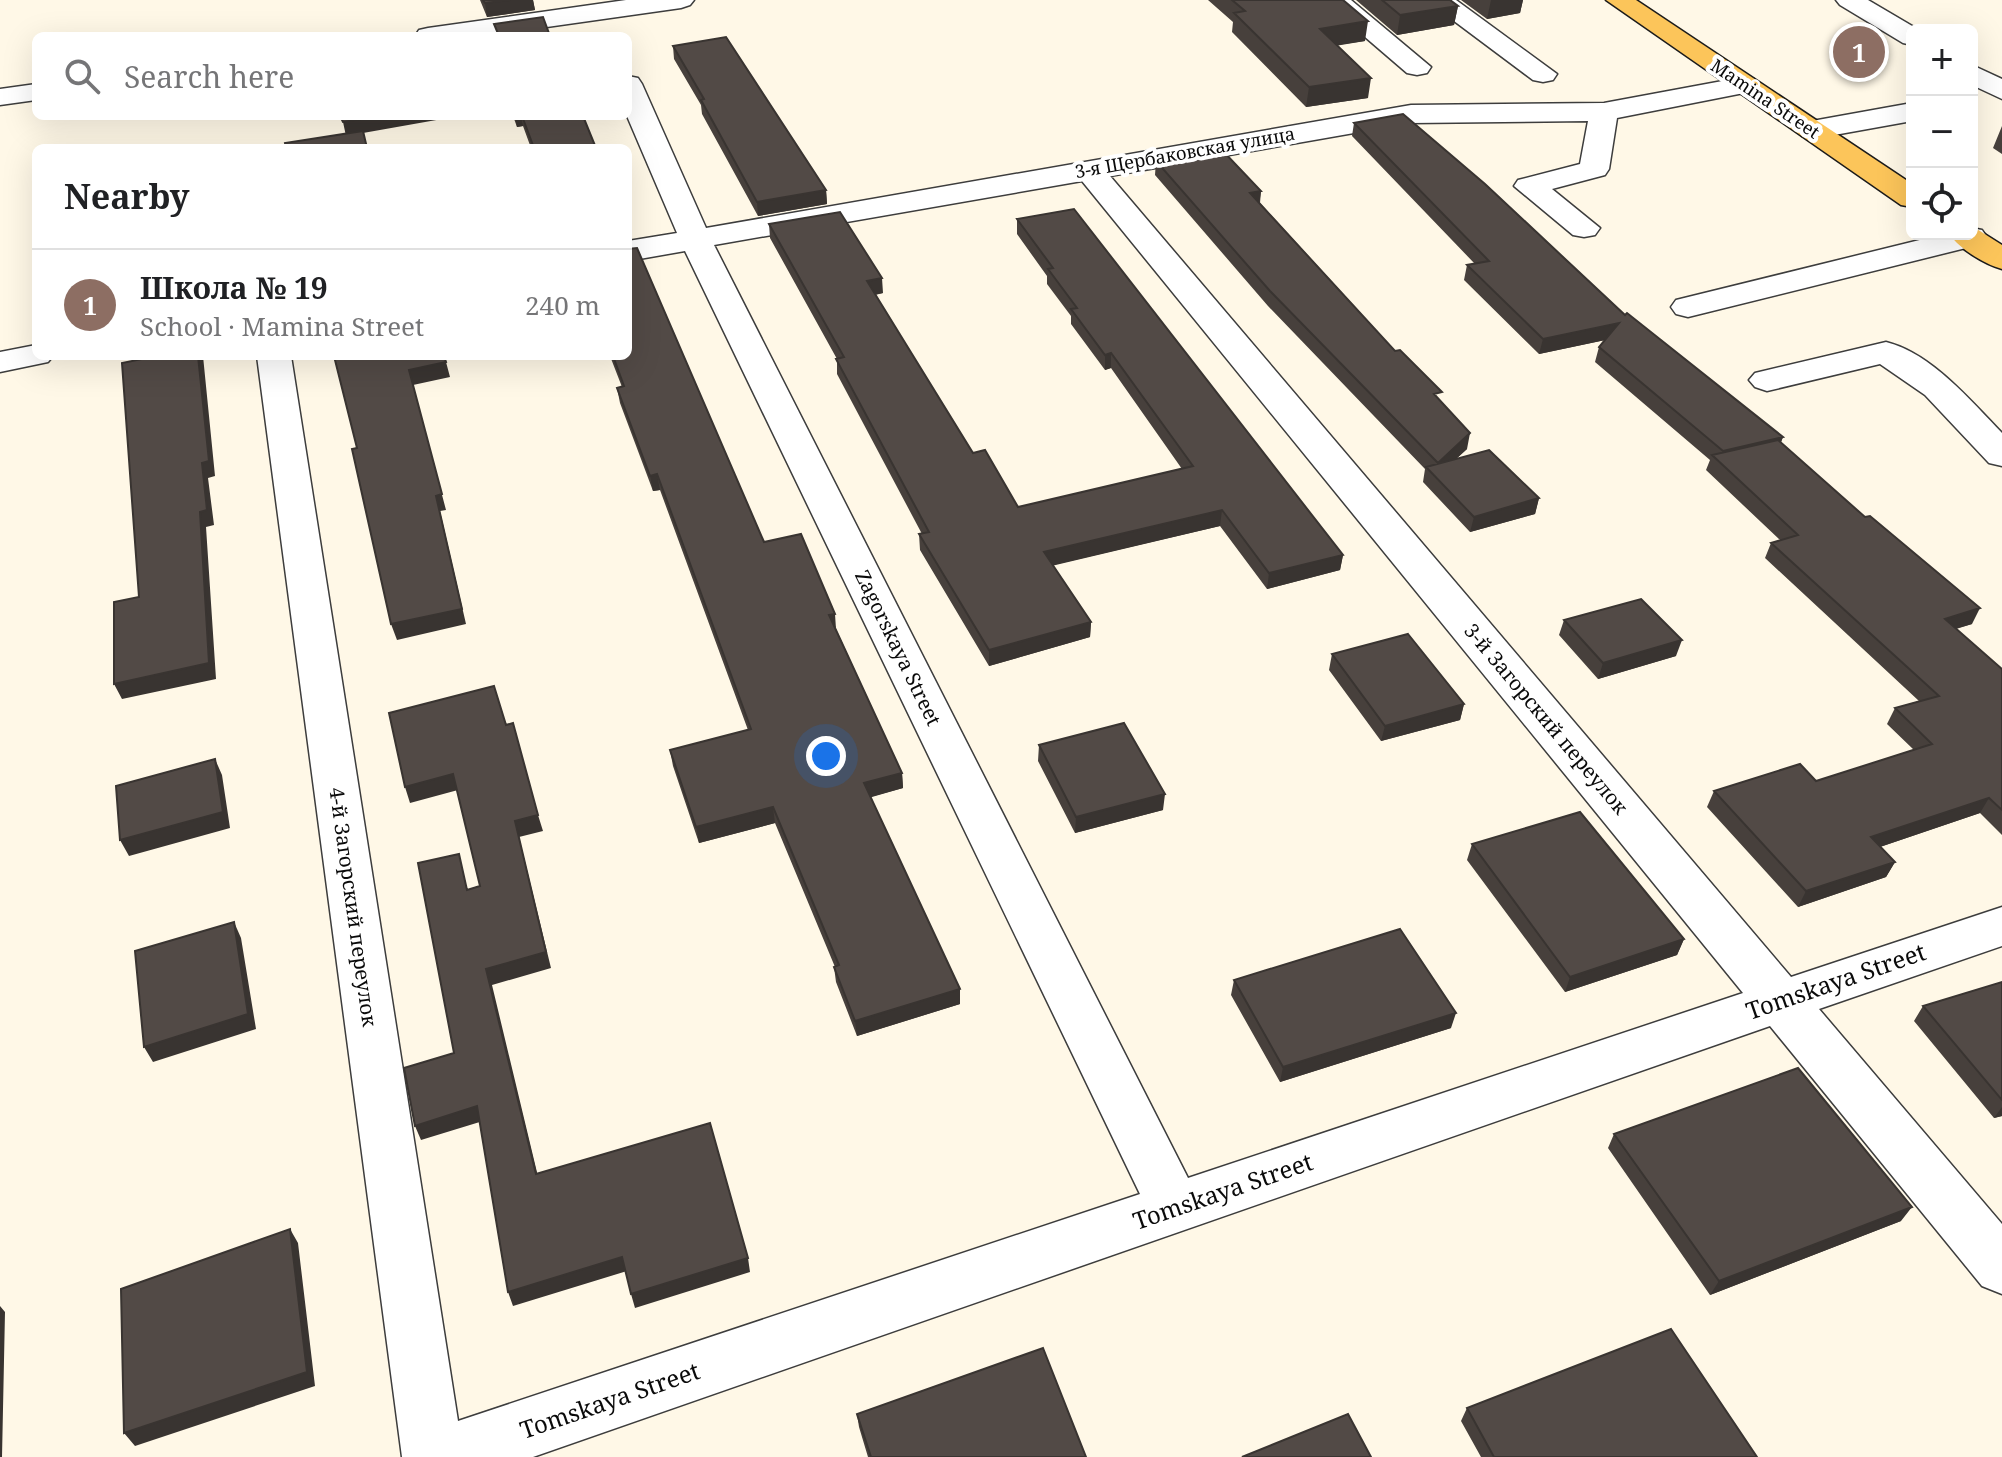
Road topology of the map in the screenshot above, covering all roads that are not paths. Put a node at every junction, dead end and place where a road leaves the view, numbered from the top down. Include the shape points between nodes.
1 (681, 0) edge
2 (1335, 0) edge
3 (1439, 0) edge
4 (1619, 0) edge
5 (1849, 0) edge
6 (598, 16) edge
7 (462, 32) edge
8 (1906, 33) edge
9 (1417, 67) dead end
10 (1543, 74) dead end
11 (1978, 77) edge
12 (1744, 85) junction
13 (32, 93) edge
14 (632, 93) edge
15 (2002, 94) edge
16 (0, 97) edge
17 (1978, 100) edge
18 (1604, 112) junction
19 (1906, 113) edge
20 (1812, 130) junction
21 (1089, 170) junction
22 (1906, 194) edge
23 (1584, 228) dead end
24 (695, 239) junction
25 (1952, 240) edge
26 (1974, 240) edge
27 (632, 250) edge
28 (2002, 259) edge
29 (1688, 307) dead end
30 (32, 356) edge
31 (275, 360) edge
32 (0, 362) edge
33 (1767, 380) dead end
34 (2002, 455) edge
35 (2002, 926) edge
36 (1781, 1001) junction
37 (1175, 1208) junction
38 (2002, 1267) edge
39 (433, 1457) edge
40 (444, 1457) edge

1 - 6 street
2 - 9 street
3 - 10 street
4 - 12 main road, Mamina Street
5 - 8 street
6 - 7 street
11 - 15 street
12 - 18 street, 3-я Щербаковская улица
12 - 20 main road, Mamina Street
13 - 16 street
14 - 24 street, Zagorskaya Street
15 - 17 street
18 - 21 street, 3-я Щербаковская улица via 1411,114
18 - 23 street via 1594,169 1529,186
19 - 20 street
20 - 22 main road, Mamina Street
21 - 24 street, 3-я Щербаковская улица
21 - 36 street, 3-й Загорский переулок
24 - 27 street, 3-я Щербаковская улица
24 - 37 street, Zagorskaya Street
25 - 29 street
26 - 28 main road
30 - 32 street
31 - 39 street, 4-й Загорский переулок
33 - 34 street via 1886,352 1938,387
35 - 36 street, Tomskaya Street
36 - 37 street, Tomskaya Street
36 - 38 street, 3-й Загорский переулок
37 - 40 street, Tomskaya Street

